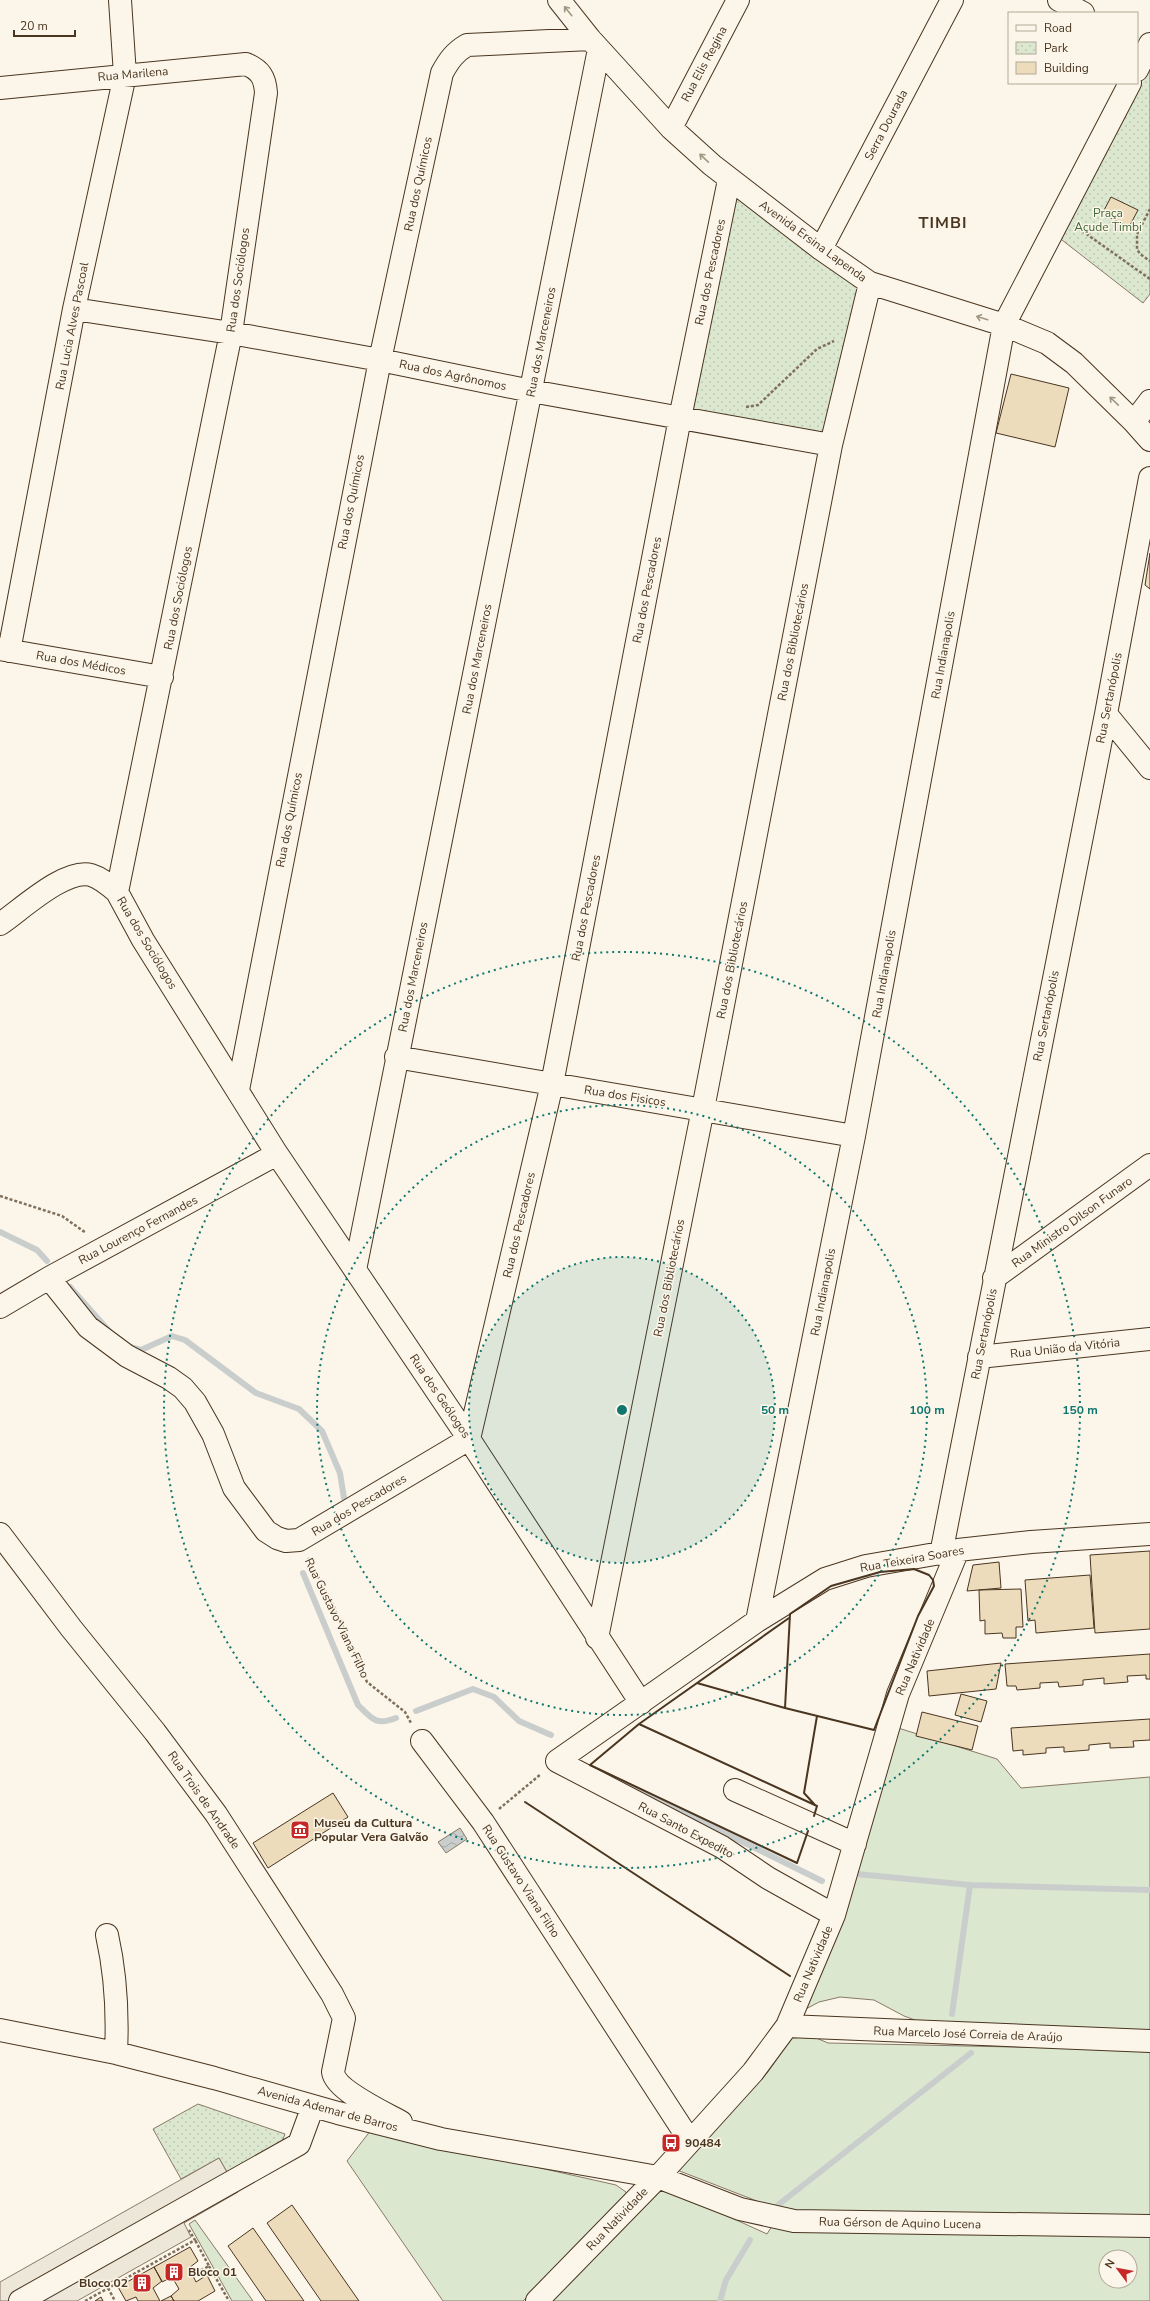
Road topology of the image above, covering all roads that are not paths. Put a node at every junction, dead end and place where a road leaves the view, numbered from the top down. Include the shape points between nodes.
1 (120, 0) edge
2 (559, 0) edge
3 (738, 0) edge
4 (952, 0) edge
5 (1059, 0) edge
6 (1080, 12) edge
7 (595, 44) junction
8 (1146, 47) edge
9 (1138, 67) edge
10 (262, 74) joint
11 (125, 75) junction
12 (1129, 84) edge
13 (0, 88) edge
14 (671, 128) junction
15 (729, 180) junction
16 (821, 249) junction
17 (870, 283) junction
18 (74, 309) junction
19 (1004, 325) junction
20 (231, 333) junction
21 (380, 360) junction
22 (531, 391) junction
23 (1150, 401) edge
24 (680, 418) junction
25 (1134, 422) junction
26 (1150, 440) edge
27 (831, 445) junction
28 (1150, 478) edge
29 (4, 650) edge
30 (162, 677) junction
31 (1106, 714) junction
32 (1150, 768) edge
33 (117, 892) junction
34 (0, 924) edge
35 (396, 1057) junction
36 (552, 1084) junction
37 (238, 1090) junction
38 (703, 1109) junction
39 (854, 1136) junction
40 (277, 1154) junction
41 (1150, 1165) edge
42 (355, 1270) junction
43 (49, 1278) junction
44 (994, 1278) junction
45 (0, 1307) edge
46 (1150, 1339) edge
47 (979, 1357) junction
48 (469, 1439) junction
49 (0, 1534) edge
50 (1150, 1534) edge
51 (949, 1552) junction
52 (757, 1621) junction
53 (597, 1638) junction
54 (641, 1703) junction
55 (422, 1741) road end
56 (557, 1761) joint
57 (735, 1790) dead end
58 (855, 1844) junction
59 (834, 1915) junction
60 (107, 1935) dead end
61 (787, 2026) junction
62 (0, 2030) edge
63 (1150, 2041) edge
64 (116, 2052) junction
65 (345, 2089) junction
66 (314, 2106) junction
67 (338, 2113) junction
68 (421, 2133) junction
69 (690, 2140) junction
70 (658, 2177) junction
71 (1150, 2226) edge
72 (20, 2301) edge
73 (537, 2301) edge

1 - 11 street, Rua Lucia Alves Pascoal
7 -> 2 street, Avenida Ersina Lapenda
3 - 14 street, Rua Elis Regina
4 - 16 street, Serra Dourada
5 - 6 street
7 - 14 street, Avenida Ersina Lapenda
7 - 21 street, Rua dos Químicos via 467,45 449,60 442,73
7 - 22 street, Rua dos Marceneiros
8 - 9 street
10 - 11 street, Rua Marilena via 246,64
10 - 20 street, Rua dos Sociólogos via 266,93
11 - 13 street, Rua Marilena
11 - 18 street, Rua Lucia Alves Pascoal
12 - 19 street, Rua Indianapolis
15 -> 14 street, Avenida Ersina Lapenda
15 - 16 street, Avenida Ersina Lapenda
15 - 24 street, Rua dos Pescadores
16 - 17 street, Avenida Ersina Lapenda
19 -> 17 street, Avenida Ersina Lapenda
17 - 27 street, Rua dos Bibliotecários via 857,328
18 - 20 street, Rua dos Agrônomos
18 - 29 street, Rua Lucia Alves Pascoal
25 -> 19 street, Avenida Ersina Lapenda via 1074,363 1047,343
19 - 39 street, Rua Indianapolis
20 - 21 street, Rua dos Agrônomos
20 - 30 street, Rua dos Sociólogos
21 - 22 street, Rua dos Agrônomos
21 - 37 street, Rua dos Químicos
22 - 24 street, Rua dos Agrônomos
22 - 35 street, Rua dos Marceneiros
23 - 25 street
24 - 27 street, Rua dos Agrônomos
24 - 36 street, Rua dos Pescadores
25 - 26 street, Avenida Ersina Lapenda
27 - 38 street, Rua dos Bibliotecários
28 - 31 street, Rua Sertanópolis
29 - 30 street, Rua dos Médicos
30 - 33 street, Rua dos Sociólogos
31 - 32 street
31 - 44 street, Rua Sertanópolis
33 - 34 street via 102,880 90,875 76,875 63,880
33 - 37 street, Rua dos Sociólogos via 143,940
35 - 36 street, Rua dos Fisicos
35 - 42 street, Rua dos Marceneiros
36 - 38 street, Rua dos Fisicos
36 - 48 street, Rua dos Pescadores
37 - 40 street, Rua dos Geólogos
38 - 39 street, Rua dos Fisicos
38 - 53 street, Rua dos Bibliotecários
39 - 52 street, Rua Indianapolis
40 - 42 street, Rua dos Geólogos
40 - 43 street, Rua Lourenço Fernandes
41 - 44 street, Rua Ministro Dilson Funaro
42 - 48 street, Rua dos Geólogos
43 - 45 street, Rua Lourenço Fernandes
43 - 48 street, Rua dos Pescadores via 88,1327 127,1356 183,1388 195,1402 213,1434 234,1488 266,1531 281,1540 299,1540
44 - 47 street, Rua Sertanópolis
46 - 47 street, Rua União da Vitória
47 - 51 street, Rua Sertanópolis
48 - 53 street, Rua dos Geólogos
49 - 65 street, Rua Trois de Andrade via 216,1814 332,1994 344,2018 333,2076
50 - 51 street, Rua Teixeira Soares via 1031,1542
51 - 52 street, Rua Teixeira Soares via 866,1566 825,1579
51 - 58 street, Rua Natividade via 898,1694
52 - 54 street, Rua Teixeira Soares
53 - 54 street, Rua dos Geólogos
54 - 56 street, Rua Teixeira Soares
55 - 69 street, Rua Gustavo Viana Filho via 483,1822
56 - 59 street, Rua Santo Expedito via 722,1847 768,1878
57 - 58 street
58 - 59 street, Rua Natividade
59 - 61 street, Rua Natividade
60 - 64 street via 118,2000
61 - 63 street, Rua Marcelo José Correia de Araújo
61 - 69 street, Rua Natividade via 753,2072
62 - 64 street, Avenida Ademar de Barros
64 - 66 street, Avenida Ademar de Barros
65 - 67 street
65 - 68 street, Rua Trois de Andrade
66 - 67 street, Avenida Ademar de Barros
66 - 72 street via 299,2144
67 - 68 street, Avenida Ademar de Barros
68 - 70 street, Avenida Ademar de Barros
69 - 70 street, Rua Natividade
70 - 71 street, Rua Gérson de Aquino Lucena via 740,2209 794,2221
70 - 73 street, Rua Natividade

